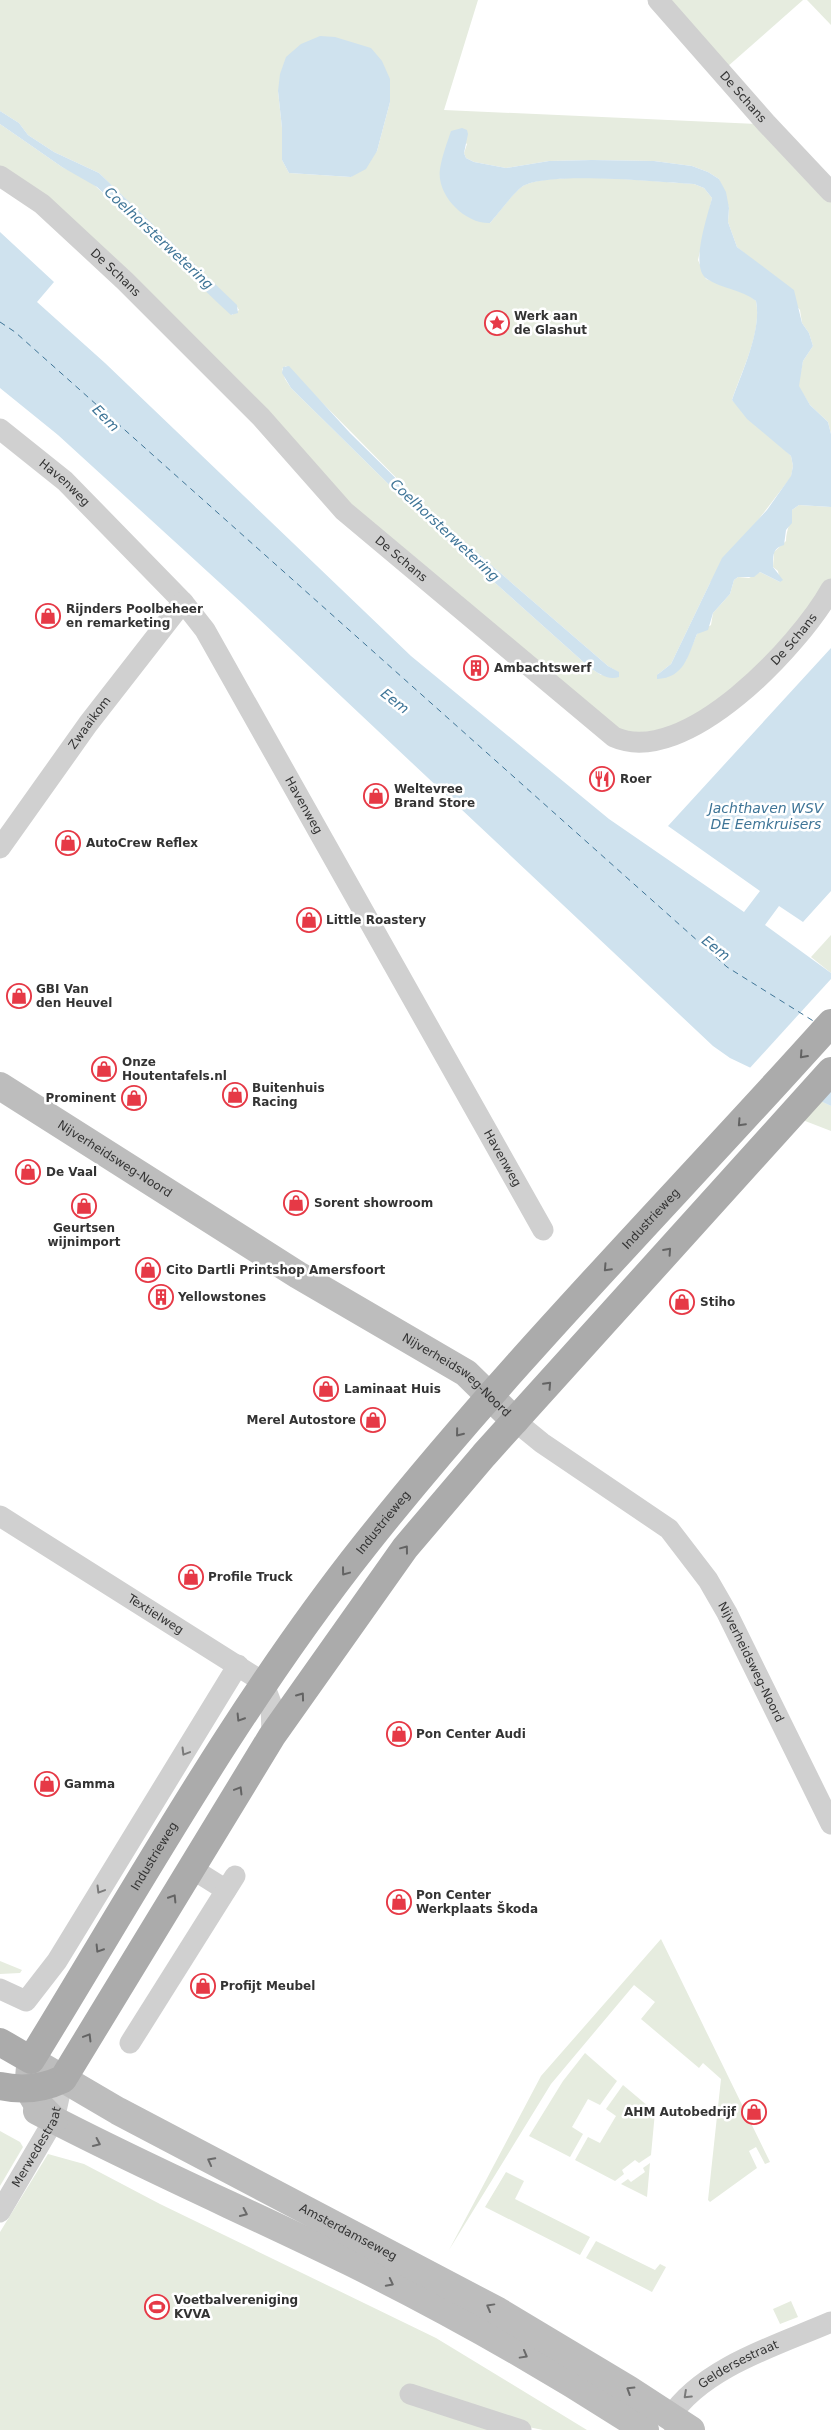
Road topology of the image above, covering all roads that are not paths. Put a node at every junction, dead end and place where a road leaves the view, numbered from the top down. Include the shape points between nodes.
1 (658, 0) edge
2 (0, 176) edge
3 (831, 192) edge
4 (0, 429) edge
5 (831, 589) edge
6 (183, 602) junction
7 (0, 848) edge
8 (831, 1023) edge
9 (831, 1070) edge
10 (0, 1086) edge
11 (543, 1230) dead end
12 (490, 1395) junction
13 (515, 1421) junction
14 (0, 1516) edge
15 (238, 1665) junction
16 (263, 1682) junction
17 (272, 1736) junction
18 (831, 1824) edge
19 (191, 1868) junction
20 (0, 1989) edge
21 (0, 2042) edge
22 (130, 2043) dead end
23 (31, 2060) junction
24 (46, 2085) junction
25 (0, 2086) edge
26 (0, 2092) edge
27 (54, 2120) junction
28 (0, 2212) edge
29 (831, 2322) edge
30 (410, 2394) dead end
31 (679, 2426) edge
32 (521, 2430) edge
33 (645, 2430) edge

1 - 3 street, De Schans
2 - 5 street, De Schans via 42,204 125,281 261,417 349,515 614,737 630,743 648,741 684,732 709,718 743,691 794,642 820,610
4 - 6 street, Havenweg via 65,481
6 - 7 street, Zwaaikom via 88,724
6 - 11 street, Havenweg via 205,630
8 -> 12 main road, Industrieweg
13 -> 9 main road
10 - 12 main road, Nijverheidsweg-Noord via 298,1275 466,1373
12 - 13 main road, Nijverheidsweg-Noord
12 -> 16 main road, Industrieweg via 365,1545
17 -> 13 main road via 405,1548
13 - 18 street, Nijverheidsweg-Noord via 542,1443 669,1529 708,1580 727,1613
14 - 15 street, Textielweg
15 - 16 street, Textielweg
15 -> 20 street via 57,1961 26,2001
16 - 17 street via 270,1703
16 -> 23 main road, Industrieweg
19 -> 17 main road
19 - 22 street via 230,1883
24 -> 19 main road
21 - 23 main road
23 - 24 main road, Industrieweg
24 - 25 main road
24 - 27 main road via 33,2100
31 -> 24 main road, Amsterdamseweg via 490,2307 168,2138
26 - 27 main road
27 - 28 street, Merwedestraat
27 -> 33 main road via 417,2296 534,2361
29 -> 31 street, Geldersestraat via 721,2371 689,2392
30 - 32 street

